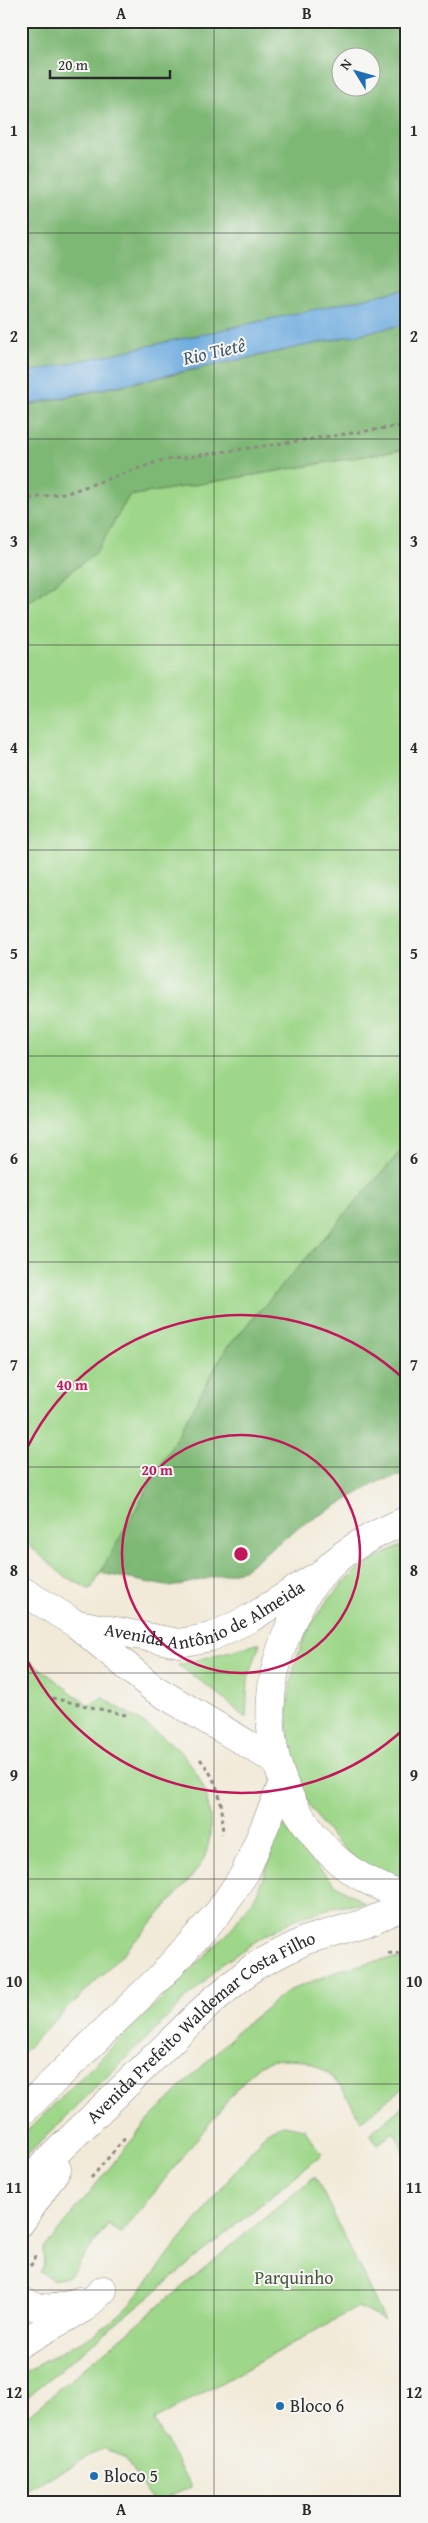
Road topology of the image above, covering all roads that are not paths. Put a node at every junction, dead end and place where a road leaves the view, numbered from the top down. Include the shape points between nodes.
1 (407, 1520) edge
2 (326, 1570) junction
3 (21, 1590) edge
4 (76, 1624) junction
5 (279, 1772) junction
6 (407, 1898) edge
7 (407, 1906) edge
8 (21, 2113) edge
9 (92, 2117) junction
10 (21, 2187) edge
11 (21, 2222) edge
12 (21, 2300) edge
13 (21, 2343) edge

1 - 2 street, Avenida Antônio de Almeida via 369,1536
2 - 4 street, Avenida Antônio de Almeida via 251,1618 210,1637 179,1643
2 - 5 street, Avenida Antônio de Almeida via 295,1611 276,1659 269,1710
3 - 4 street, Avenida Antônio de Almeida
4 - 5 street, Avenida Antônio de Almeida via 153,1688
5 - 6 street, Avenida Antônio de Almeida via 302,1820 333,1856 372,1884
5 - 8 street via 245,1873 218,1913 162,1975
7 - 9 street, Avenida Prefeito Waldemar Costa Filho via 365,1923 306,1940 256,1966 212,2001
9 - 10 street, Avenida Prefeito Waldemar Costa Filho
9 - 11 street
12 - 13 street via 46,2309 68,2306 103,2290 84,2308

